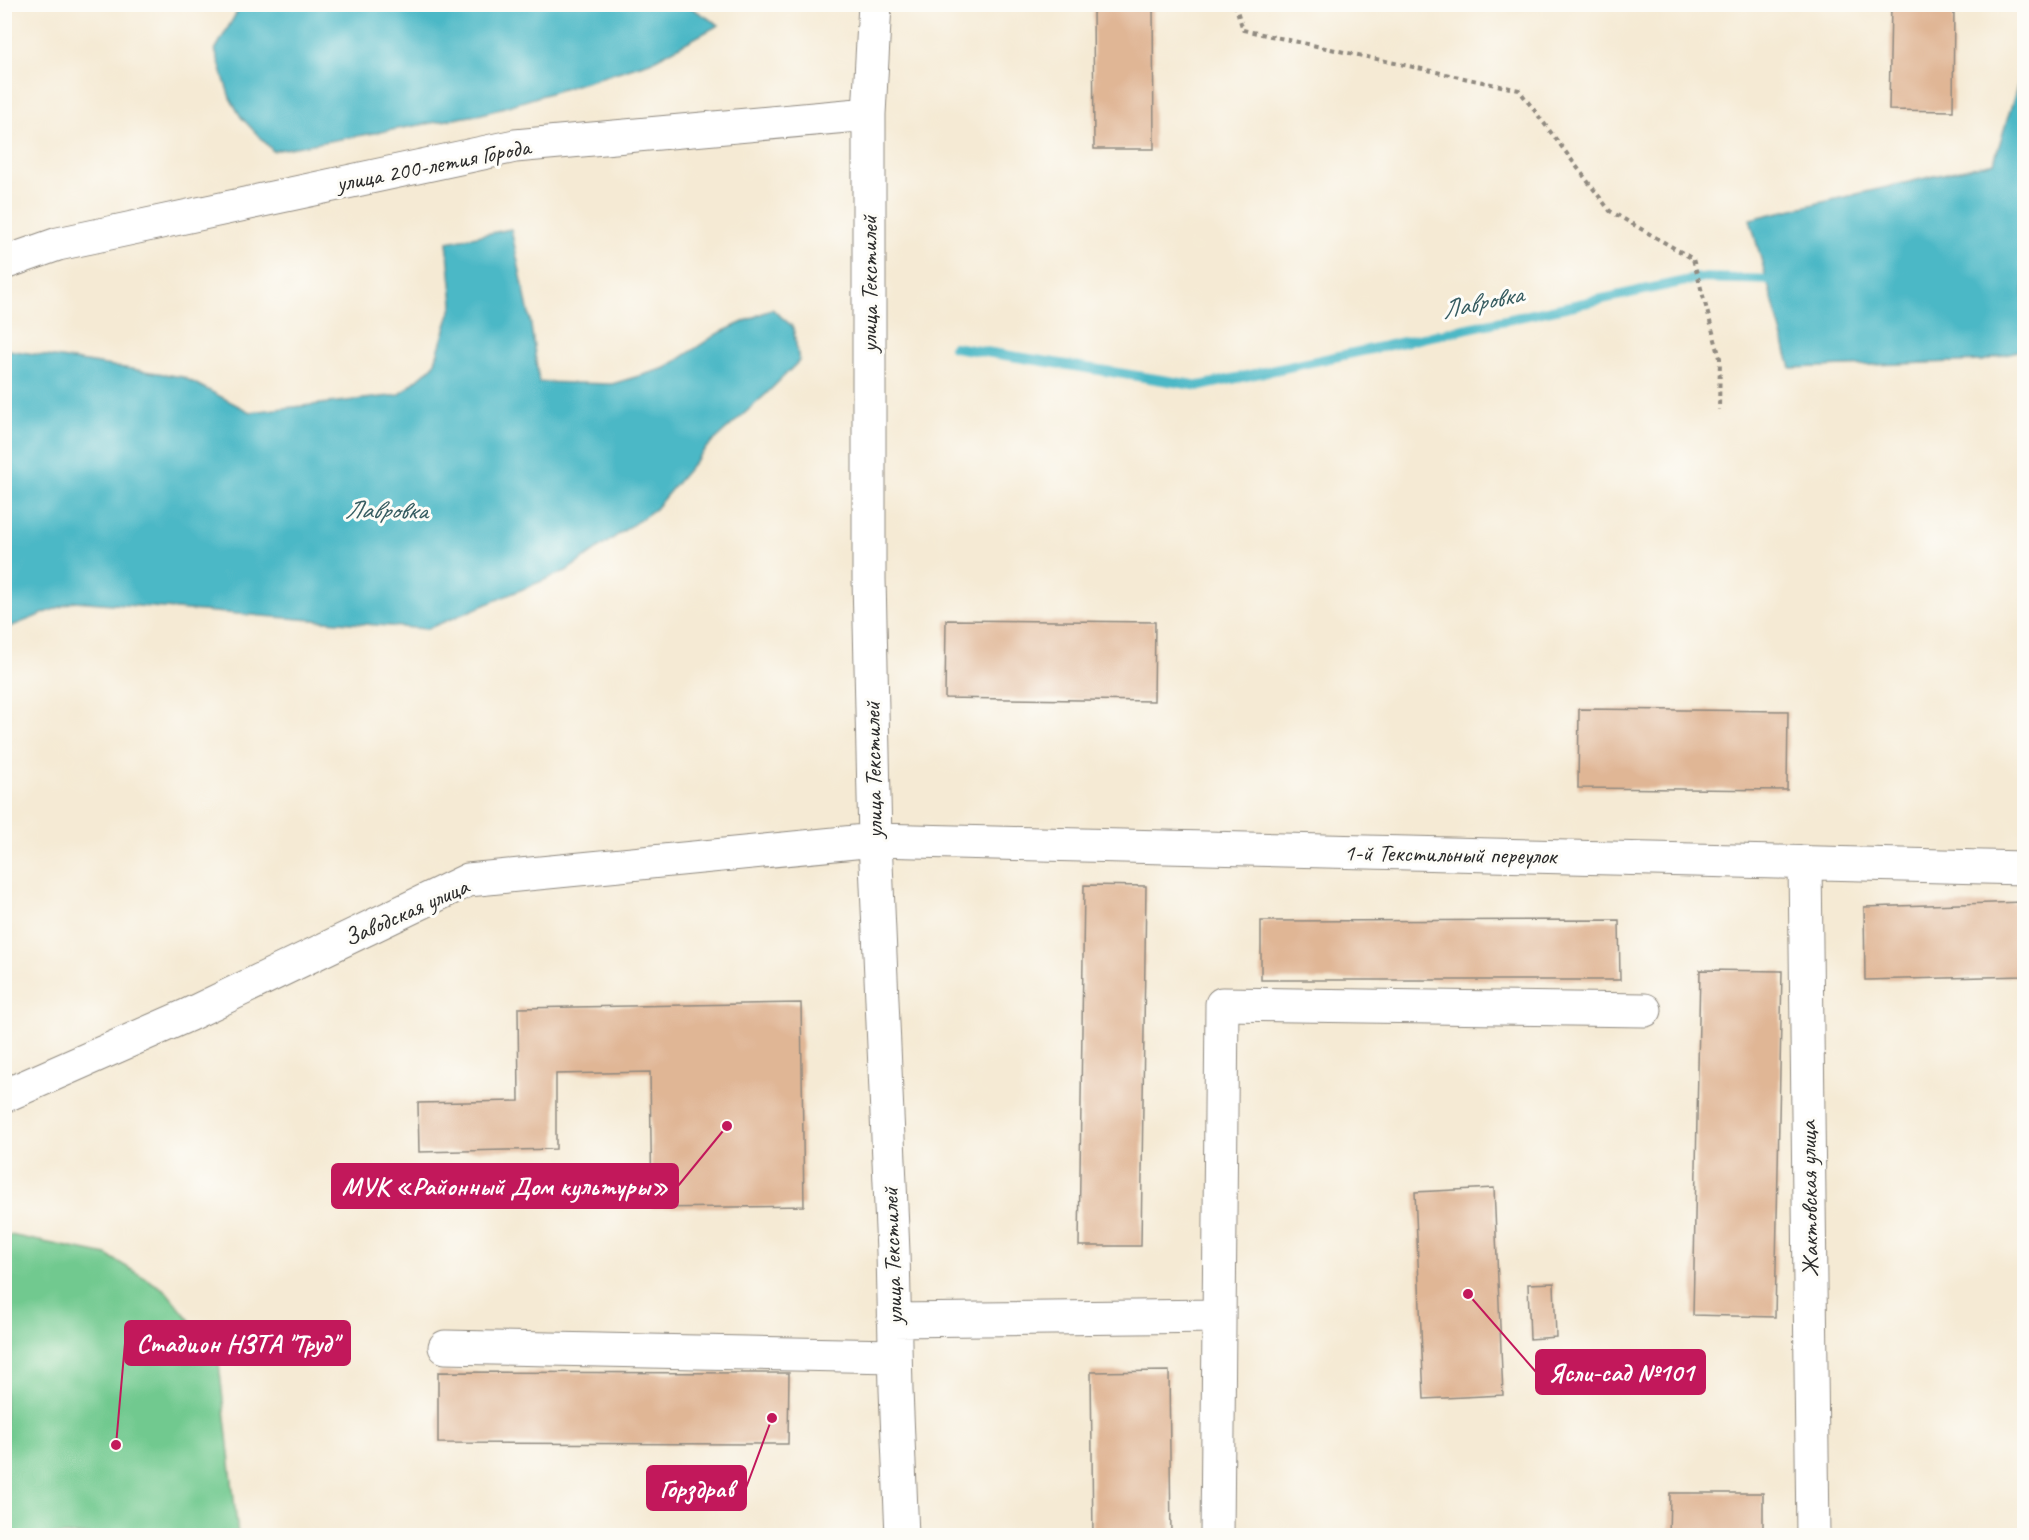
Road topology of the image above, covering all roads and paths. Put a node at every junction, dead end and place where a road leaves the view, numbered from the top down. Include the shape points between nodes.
1 (875, 4) edge
2 (1235, 4) edge
3 (869, 114) junction
4 (4, 263) edge
5 (1719, 410) dead end
6 (875, 840) junction
7 (1805, 862) junction
8 (2025, 868) edge
9 (1645, 1010) dead end
10 (4, 1096) edge
11 (1218, 1316) junction
12 (894, 1320) junction
13 (445, 1347) dead end
14 (895, 1356) junction
15 (902, 1536) edge
16 (1216, 1536) edge
17 (1813, 1536) edge

1 - 3 street, улица Текстилей
2 - 5 path via 1243,30 1519,90 1610,211 1693,259 1720,358
3 - 4 street, улица 200-летия Города via 515,146 58,244
3 - 6 street, улица Текстилей via 868,579
6 - 7 street, 1-й Текстильный переулок
6 - 10 street, Заводская улица via 468,880 188,1015
6 - 12 street, улица Текстилей
7 - 8 street, 1-й Текстильный переулок
7 - 17 street, Жактовская улица
9 - 11 street via 1222,1004
11 - 12 street
11 - 16 street
12 - 14 street, улица Текстилей
13 - 14 street
14 - 15 street, улица Текстилей

